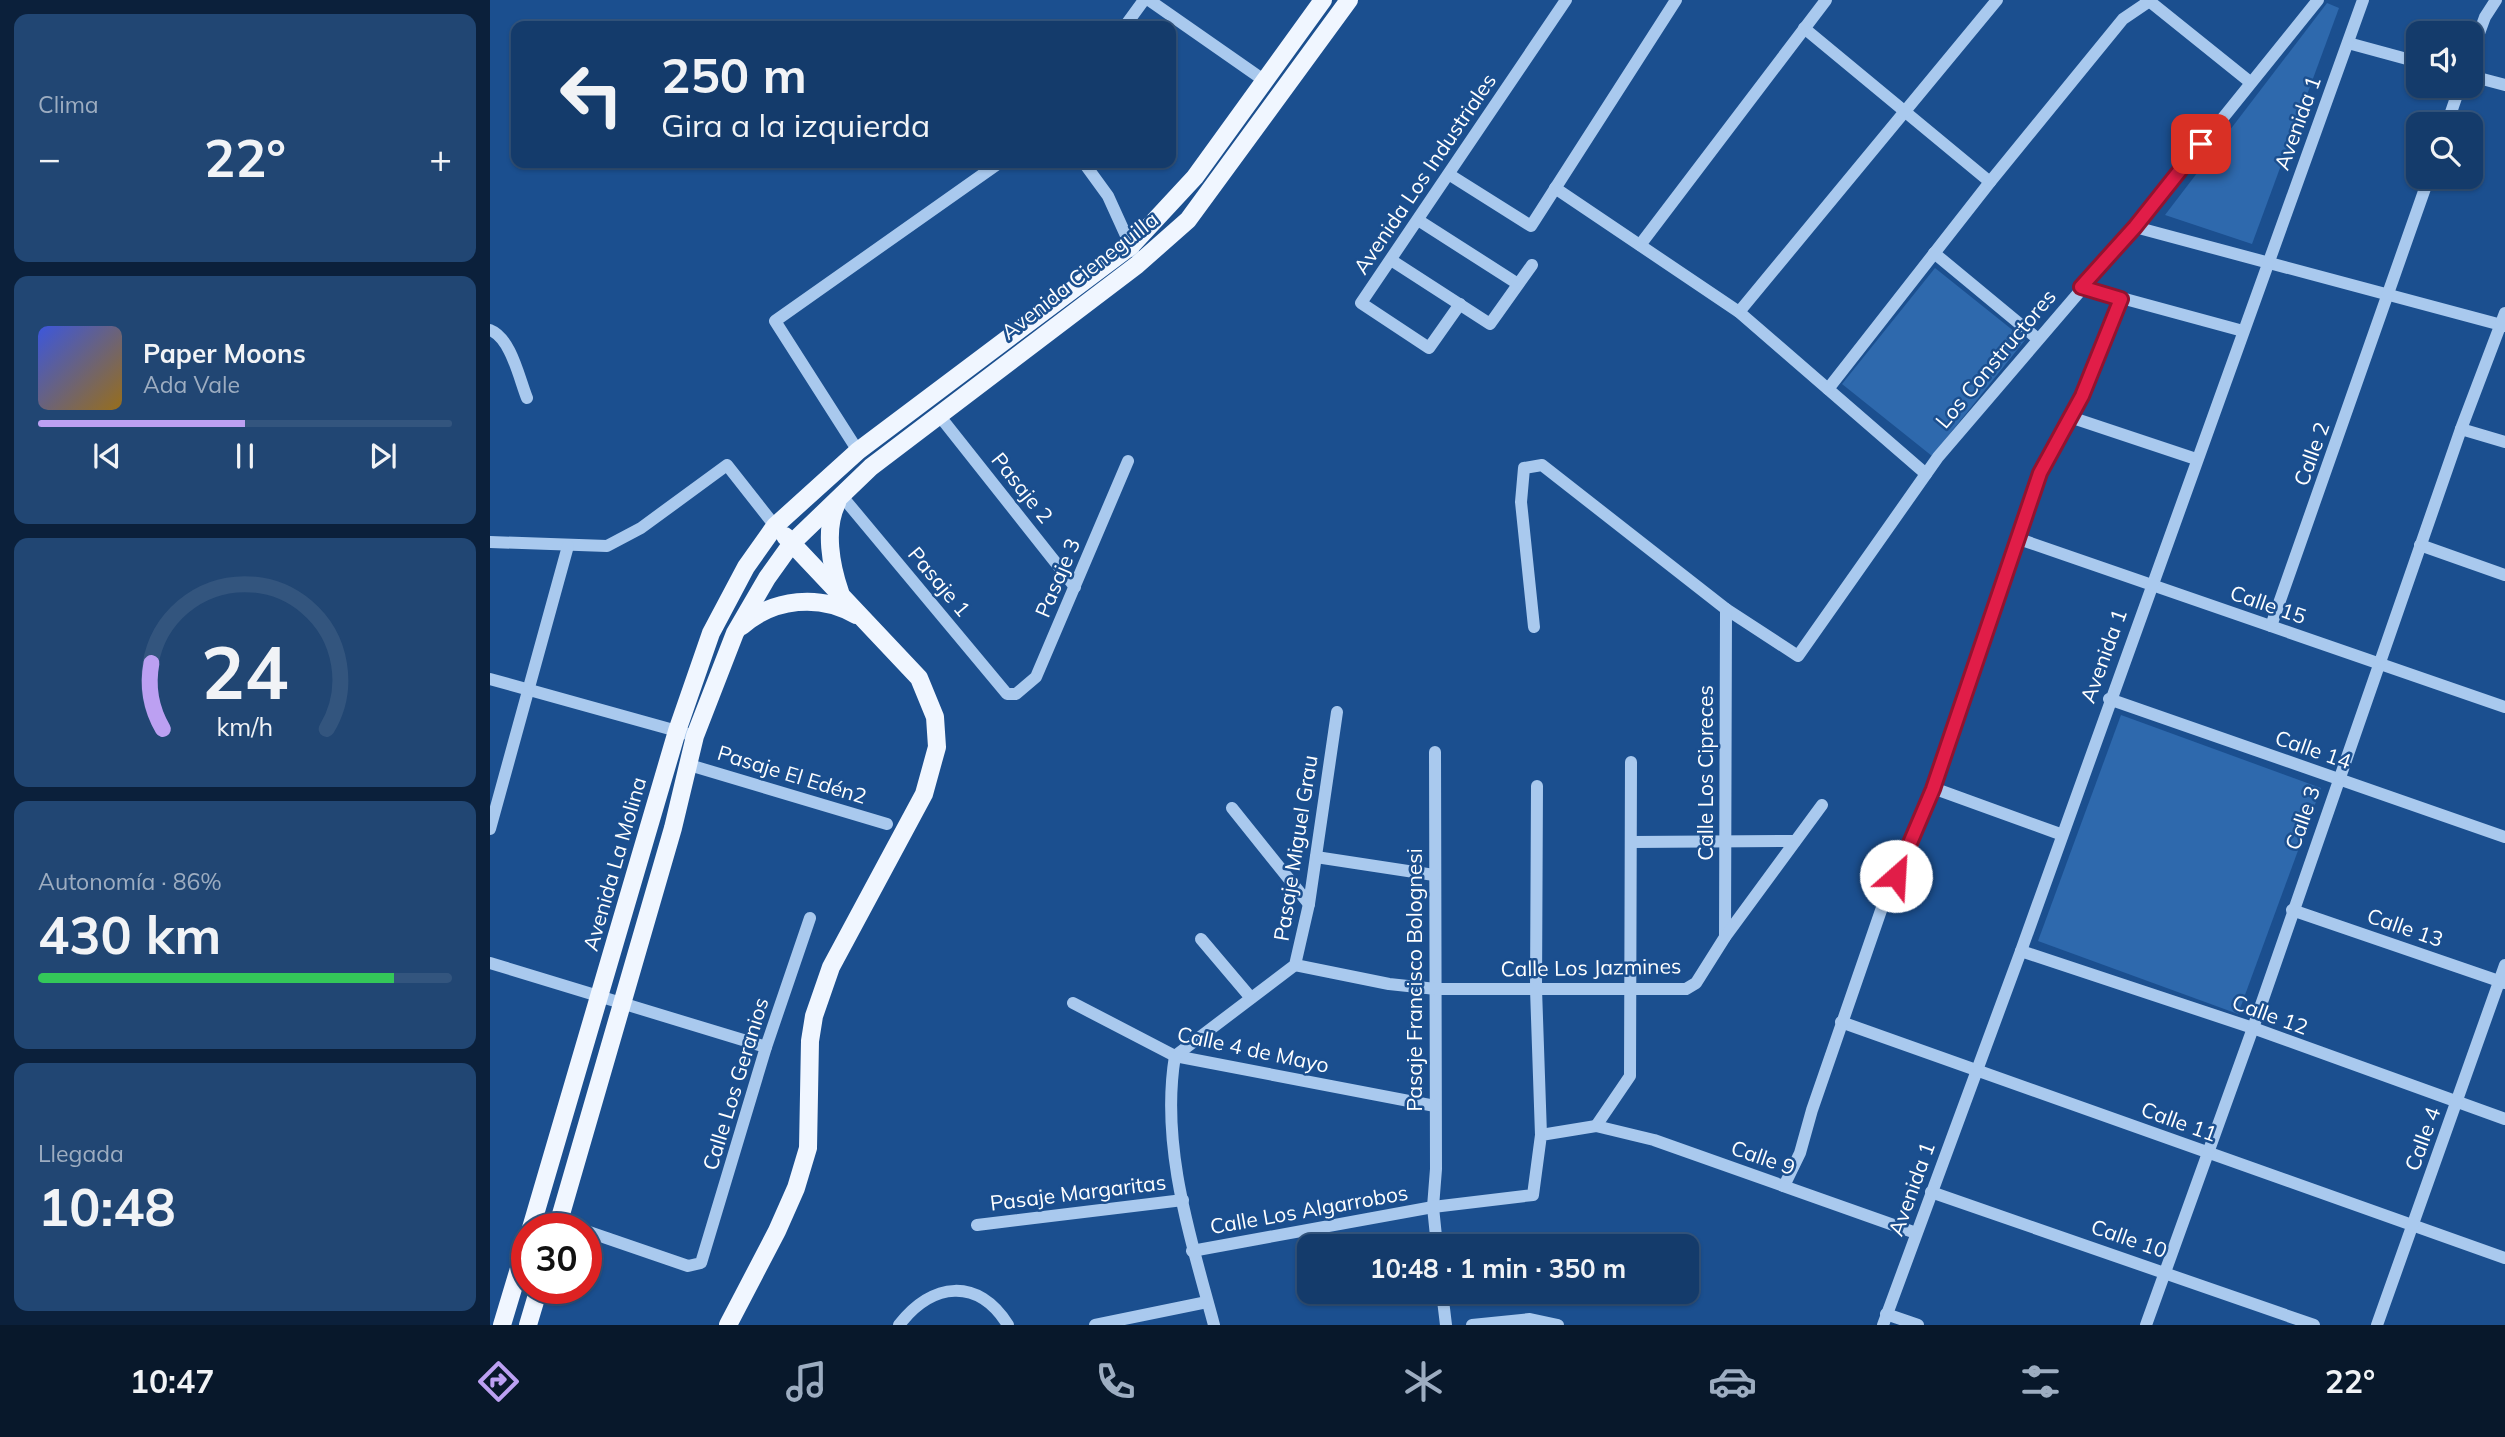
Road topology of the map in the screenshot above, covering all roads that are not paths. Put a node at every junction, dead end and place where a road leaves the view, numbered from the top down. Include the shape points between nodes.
1 (1147, 0) edge
2 (1323, 0) edge
3 (1349, 0) edge
4 (1566, 0) edge
5 (1676, 0) edge
6 (1826, 0) edge
7 (1997, 0) edge
8 (2149, 0) edge
9 (2318, 0) edge
10 (2362, 0) edge
11 (2496, 0) edge
12 (1129, 21) edge
13 (2483, 22) edge
14 (1804, 28) junction
15 (2348, 43) junction
16 (2406, 59) edge
17 (2483, 79) edge
18 (1265, 81) junction
19 (2250, 82) junction
20 (2505, 85) edge
21 (1906, 112) junction
22 (992, 168) edge
23 (1088, 168) edge
24 (1450, 175) junction
25 (1990, 182) junction
26 (1555, 188) junction
27 (2425, 189) edge
28 (1418, 220) junction
29 (2135, 227) junction
30 (1640, 245) junction
31 (1131, 246) junction
32 (1934, 253) junction
33 (1391, 260) junction
34 (2267, 263) junction
35 (1137, 265) junction
36 (1532, 265) dead end
37 (1518, 284) junction
38 (2081, 287) junction
39 (2390, 295) junction
40 (2121, 299) junction
41 (1460, 304) junction
42 (1739, 312) junction
43 (2504, 322) edge
44 (490, 330) edge
45 (2243, 331) junction
46 (2038, 339) junction
47 (1828, 388) junction
48 (527, 398) dead end
49 (937, 414) junction
50 (2070, 417) junction
51 (2461, 429) junction
52 (2505, 442) edge
53 (858, 451) junction
54 (2196, 459) junction
55 (1128, 461) dead end
56 (1926, 474) junction
57 (841, 495) junction
58 (775, 526) junction
59 (2019, 539) junction
60 (490, 542) edge
61 (792, 543) junction
62 (2420, 545) junction
63 (568, 546) junction
64 (2505, 575) edge
65 (2151, 584) junction
66 (1075, 587) junction
67 (842, 595) junction
68 (1726, 609) junction
69 (865, 621) junction
70 (2271, 626) junction
71 (1534, 627) dead end
72 (735, 633) junction
73 (2378, 663) junction
74 (490, 679) edge
75 (529, 690) junction
76 (1007, 694) joint
77 (2109, 699) junction
78 (2505, 707) edge
79 (1337, 712) dead end
80 (686, 734) junction
81 (1436, 752) dead end
82 (1632, 762) dead end
83 (687, 764) junction
84 (2338, 779) junction
85 (1537, 786) dead end
86 (1933, 789) junction
87 (1822, 805) dead end
88 (1231, 808) dead end
89 (887, 824) dead end
90 (490, 829) edge
91 (2060, 834) junction
92 (2505, 837) edge
93 (1795, 841) junction
94 (1632, 842) junction
95 (1726, 843) junction
96 (1316, 857) junction
97 (1434, 875) junction
98 (1309, 904) junction
99 (2292, 910) junction
100 (810, 918) dead end
101 (1725, 937) junction
102 (1201, 939) dead end
103 (2021, 951) junction
104 (490, 963) edge
105 (1295, 965) junction
106 (2505, 965) edge
107 (2502, 982) edge
108 (1436, 989) junction
109 (1536, 989) junction
110 (1631, 989) junction
111 (600, 996) junction
112 (1251, 998) junction
113 (624, 1003) junction
114 (1073, 1003) dead end
115 (1841, 1022) junction
116 (2253, 1028) junction
117 (766, 1047) junction
118 (1175, 1056) junction
119 (1977, 1070) junction
120 (2457, 1104) junction
121 (1435, 1106) junction
122 (2505, 1119) edge
123 (1597, 1126) junction
124 (1541, 1136) junction
125 (2207, 1152) junction
126 (1784, 1186) junction
127 (1931, 1192) junction
128 (1183, 1200) junction
129 (1433, 1207) junction
130 (535, 1213) edge
131 (562, 1213) edge
132 (977, 1225) dead end
133 (2413, 1225) junction
134 (1916, 1233) junction
135 (1436, 1234) edge
136 (602, 1236) edge
137 (1192, 1251) junction
138 (2505, 1258) edge
139 (2165, 1272) junction
140 (511, 1295) edge
141 (1208, 1301) junction
142 (534, 1304) edge
143 (1443, 1304) edge
144 (1885, 1320) edge
145 (502, 1325) edge
146 (528, 1325) edge
147 (727, 1325) edge
148 (900, 1325) edge
149 (1008, 1325) edge
150 (1095, 1325) edge
151 (1214, 1325) edge
152 (1446, 1325) edge
153 (1472, 1325) edge
154 (1558, 1325) edge
155 (1918, 1325) edge
156 (2146, 1325) edge
157 (2314, 1325) edge
158 (2377, 1325) edge

1 - 12 street
1 - 18 street
2 - 18 main road, Avenida Cieneguilla
3 - 35 main road, Avenida Cieneguilla via 1188,220
4 - 24 street, Avenida Los Industriales
5 - 26 street
6 - 14 street
7 - 21 street
8 - 19 street
8 - 25 street via 2123,19
9 - 19 street, Los Constructores
10 - 15 street, Avenida 1
11 - 13 street
14 - 21 street
14 - 30 street
15 - 16 street
15 - 34 street, Avenida 1
17 - 20 street
18 - 31 main road, Avenida Cieneguilla via 1195,177
19 - 29 street, Los Constructores
21 - 25 street
21 - 42 street
22 - 53 street via 775,321
23 - 31 street via 1108,196
24 - 26 street via 1531,226
24 - 28 street, Avenida Los Industriales
25 - 32 street
26 - 30 street
27 - 39 street
28 - 33 street, Avenida Los Industriales
28 - 37 street
29 - 34 street
29 - 38 street, Los Constructores
30 - 42 street
31 - 35 street
31 - 53 main road, Avenida Cieneguilla
32 - 46 street
32 - 47 street
33 - 41 street
33 - 41 street, Avenida Los Industriales via 1361,303 1429,348
34 - 39 street
34 - 45 street, Avenida 1
35 - 49 main road, Avenida Cieneguilla
36 - 37 street
37 - 41 street via 1490,324
38 - 40 street
38 - 46 street, Los Constructores
39 - 43 street
39 - 70 street, Calle 2
40 - 45 street
40 - 50 street via 2099,359
42 - 47 street
43 - 51 street, Calle 3
44 - 48 street via 506,346
45 - 54 street, Avenida 1
46 - 56 street, Los Constructores
47 - 56 street
49 - 57 main road, Avenida Cieneguilla
49 - 66 street, Pasaje 2
50 - 54 street
50 - 59 street via 2040,473
51 - 52 street
51 - 62 street, Calle 3
53 - 58 main road, Avenida Cieneguilla
54 - 65 street, Avenida 1
55 - 66 street, Pasaje 3
56 - 68 street, Los Constructores via 1798,656
57 - 61 main road, Avenida Cieneguilla
57 - 67 main road via 833,511 831,550
57 - 76 street, Pasaje 1
58 - 61 main road
58 - 63 street via 727,465 629,534 607,545
58 - 80 main road, Avenida La Molina via 711,633
59 - 65 street, Calle 15
59 - 86 street
60 - 63 street
61 - 67 main road
61 - 72 main road, Avenida La Molina
62 - 64 street
62 - 73 street, Calle 3
63 - 75 street
65 - 70 street, Calle 15
65 - 77 street, Avenida 1
66 - 76 street, Pasaje 3 via 1037,677 1016,694
67 - 69 main road
68 - 71 street via 1542,465 1524,468 1521,502
68 - 95 street, Calle Los Cipreces
69 - 72 main road via 828,603 800,601 758,614
69 - 147 main road via 926,690 936,730 935,763 924,794 831,967 812,1029 808,1148 777,1231
70 - 73 street, Calle 15
72 - 80 main road, Avenida La Molina
73 - 78 street, Calle 15
73 - 84 street, Calle 3
74 - 75 street
75 - 80 street
75 - 90 street
77 - 84 street, Calle 14
77 - 91 street, Avenida 1
79 - 96 street, Pasaje Miguel Grau
80 - 83 main road, Avenida La Molina
80 - 111 main road, Avenida La Molina
81 - 97 street, Pasaje Francisco Bolognesi
82 - 94 street
83 - 89 street, Pasaje El Edén2
83 - 113 main road, Avenida La Molina
84 - 92 street, Calle 14
84 - 99 street, Calle 3
85 - 109 street
86 - 91 street
86 - 115 street via 1887,893
87 - 93 street, Calle Los Jazmines
88 - 98 street
91 - 103 street, Avenida 1
93 - 95 street
93 - 101 street, Calle Los Jazmines
94 - 95 street
94 - 110 street
95 - 101 street, Calle Los Cipreces
96 - 97 street
96 - 98 street, Pasaje Miguel Grau
97 - 108 street, Pasaje Francisco Bolognesi
98 - 105 street, Pasaje Miguel Grau
99 - 107 street, Calle 13
99 - 116 street, Calle 3
100 - 117 street, Calle Los Geranios
101 - 110 street, Calle Los Jazmines via 1691,988
102 - 112 street
103 - 116 street, Calle 12
103 - 119 street, Avenida 1
104 - 111 street
105 - 108 street, Calle Los Jazmines
105 - 112 street, Pasaje Miguel Grau
106 - 107 street, Calle 4
107 - 120 street, Calle 4
108 - 109 street, Calle Los Jazmines
108 - 121 street, Pasaje Francisco Bolognesi
109 - 110 street, Calle Los Jazmines
109 - 124 street
110 - 123 street via 1630,1076
111 - 113 street
111 - 130 main road, Avenida La Molina
112 - 118 street, Pasaje Miguel Grau
113 - 117 street
113 - 131 main road, Avenida La Molina
114 - 118 street, Calle 4 de Mayo
115 - 119 street, Calle 11
115 - 126 street via 1806,1137
116 - 120 street, Calle 12
116 - 125 street, Calle 3
117 - 136 street, Calle Los Geranios via 701,1263 688,1266
118 - 121 street, Calle 4 de Mayo
118 - 128 street via 1170,1109
119 - 125 street, Calle 11
119 - 127 street, Avenida 1
120 - 122 street, Calle 12
120 - 133 street, Calle 4
121 - 129 street, Pasaje Francisco Bolognesi
123 - 124 street
123 - 126 street, Calle 9 via 1654,1140
124 - 129 street, Calle Los Algarrobos via 1533,1195
125 - 133 street, Calle 11
125 - 139 street, Calle 3
126 - 134 street, Calle 9
127 - 134 street, Avenida 1
127 - 139 street, Calle 10
128 - 132 street, Pasaje Margaritas
128 - 137 street
129 - 135 street, Pasaje Francisco Bolognesi
129 - 137 street, Calle Los Algarrobos
133 - 138 street, Calle 11
133 - 158 street, Calle 4
134 - 144 street, Avenida 1
137 - 141 street
139 - 156 street, Calle 3
139 - 157 street, Calle 10
140 - 145 main road
141 - 150 street
141 - 151 street
142 - 146 main road
143 - 152 street
144 - 155 street
148 - 149 street via 925,1302 948,1290 964,1289 995,1308
153 - 154 street via 1530,1319

